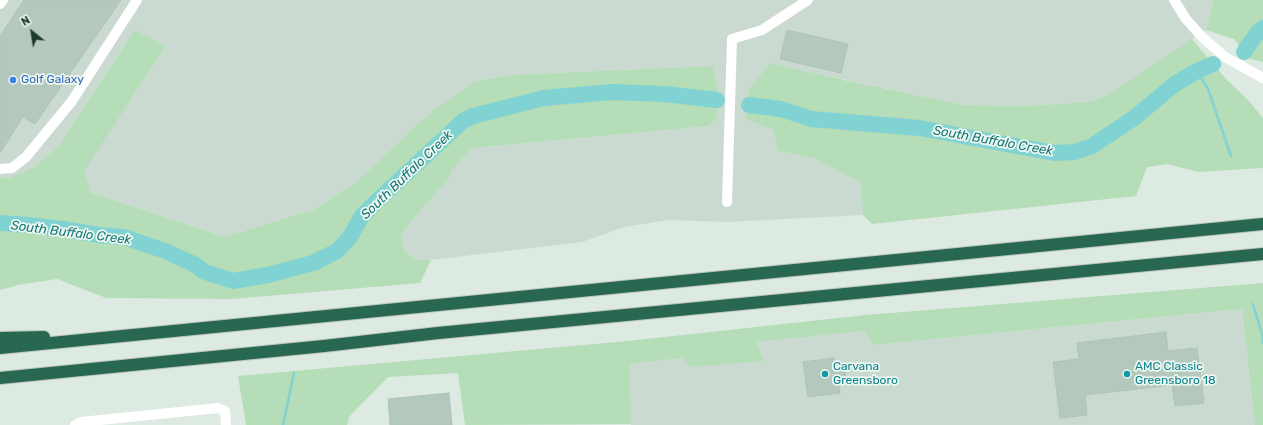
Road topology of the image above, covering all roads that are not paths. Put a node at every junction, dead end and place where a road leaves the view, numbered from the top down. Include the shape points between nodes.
1 (3, 0) edge
2 (137, 0) edge
3 (808, 0) edge
4 (1174, 0) edge
5 (0, 4) edge
6 (1263, 78) edge
7 (0, 169) edge
8 (727, 202) dead end
9 (1263, 224) edge
10 (1263, 254) edge
11 (127, 337) junction
12 (0, 338) edge
13 (0, 348) edge
14 (0, 378) edge
15 (75, 425) edge
16 (226, 425) edge

1 - 5 lane
2 - 7 lane via 72,101 26,157 12,168
3 - 8 lane via 762,30 732,39
4 - 6 lane via 1186,19 1224,57
9 - 11 highway
10 - 14 highway
11 - 12 highway
11 - 13 highway
15 - 16 lane via 81,422 218,408 224,411

